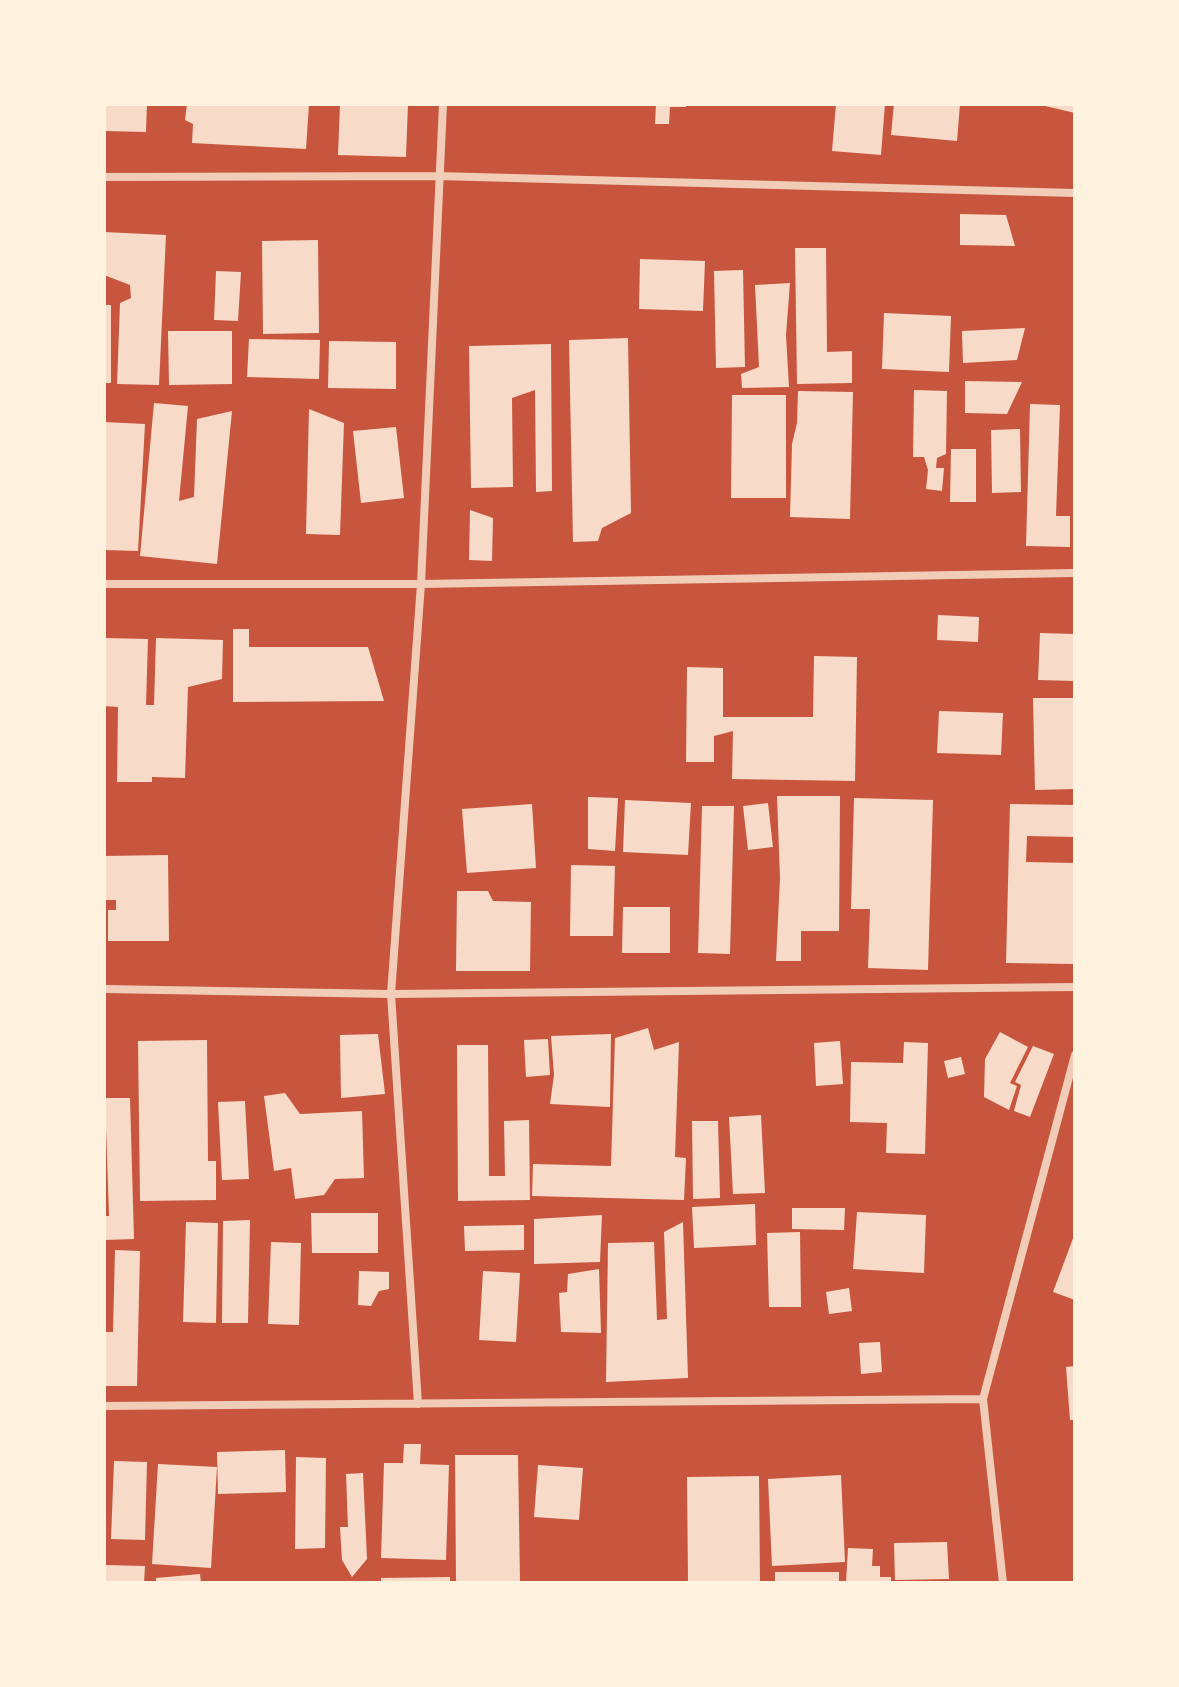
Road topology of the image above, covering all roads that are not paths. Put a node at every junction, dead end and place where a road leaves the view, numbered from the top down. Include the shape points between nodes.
1 (443, 104) edge
2 (438, 176) junction
3 (104, 177) edge
4 (1075, 193) edge
5 (1075, 573) edge
6 (104, 584) edge
7 (421, 584) junction
8 (1075, 987) edge
9 (104, 989) edge
10 (391, 994) junction
11 (1075, 1055) edge
12 (983, 1399) junction
13 (418, 1404) junction
14 (104, 1406) edge
15 (1003, 1583) edge

1 - 2 street
2 - 3 street
2 - 4 street
2 - 7 street
5 - 7 street
6 - 7 street
7 - 10 street
8 - 10 street
9 - 10 street
10 - 13 street
11 - 12 street
12 - 13 street
12 - 15 street
13 - 14 street

